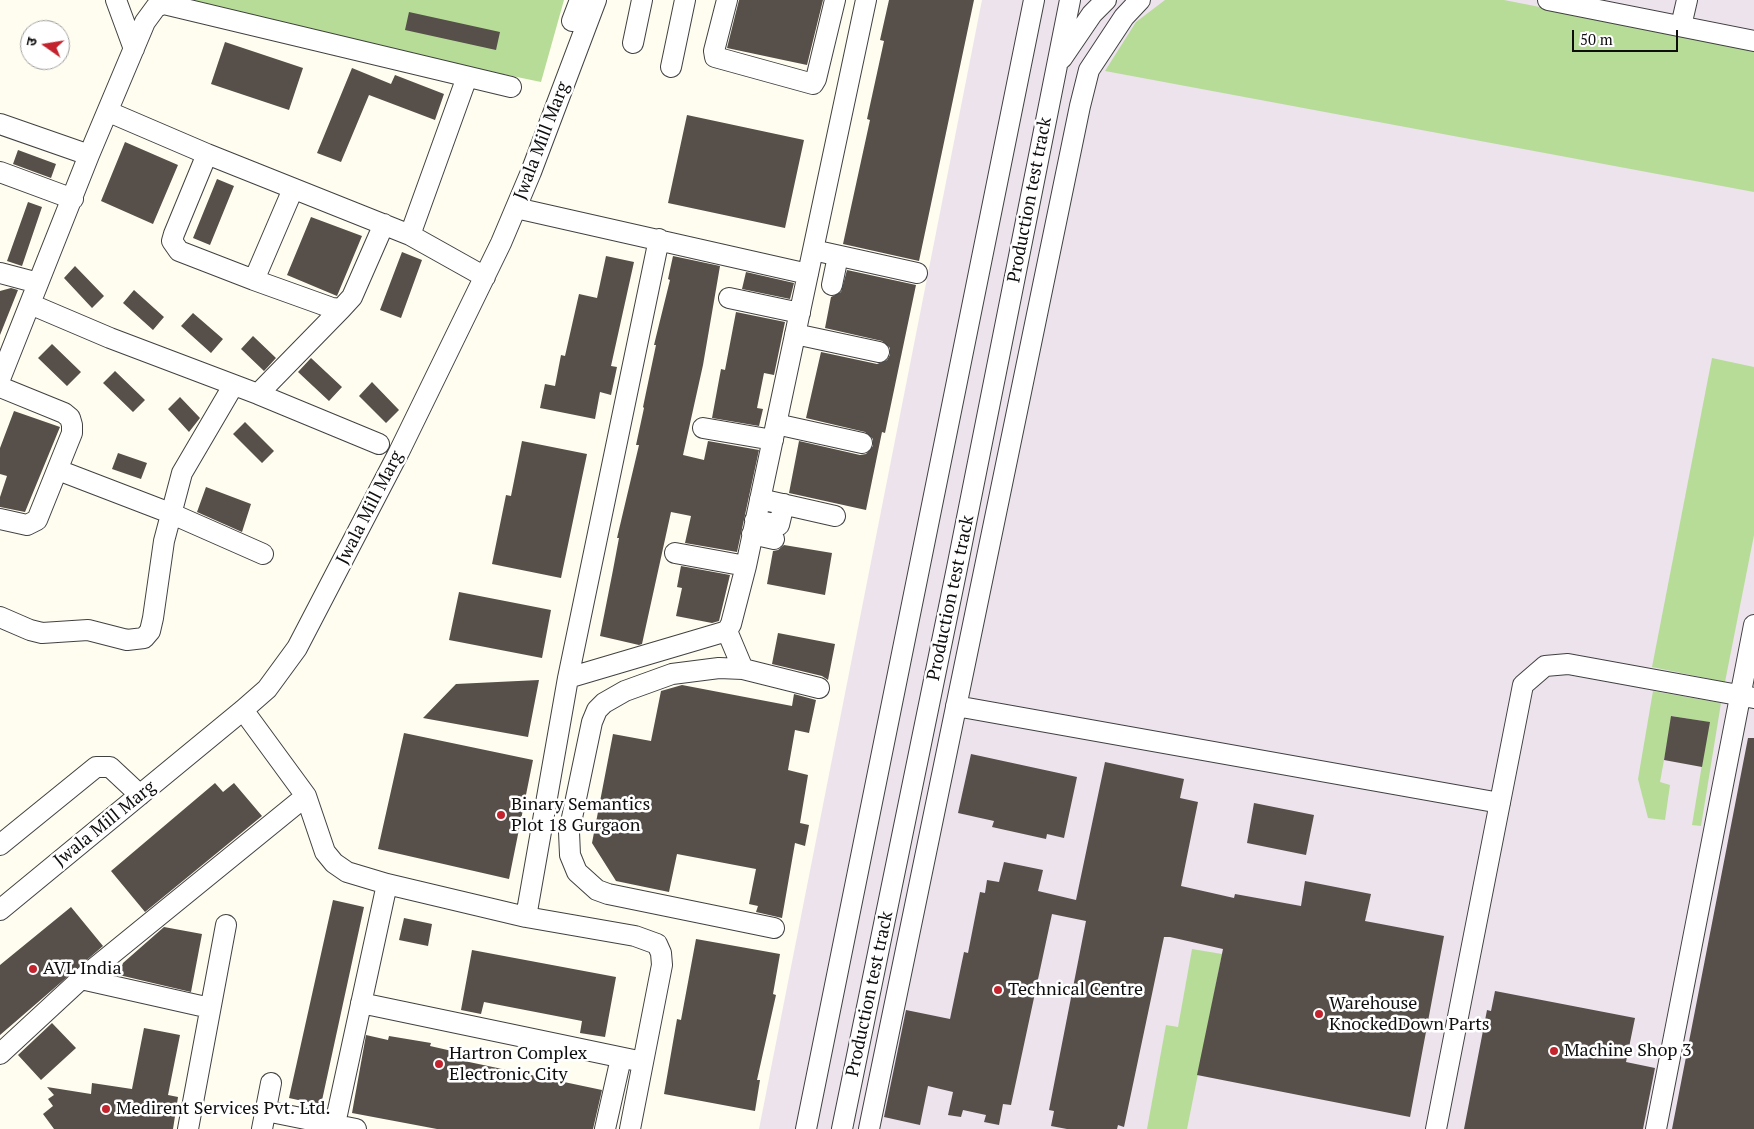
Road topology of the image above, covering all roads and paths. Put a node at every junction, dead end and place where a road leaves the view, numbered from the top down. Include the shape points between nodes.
1 (116, 0) edge
2 (580, 0) edge
3 (596, 0) edge
4 (642, 0) edge
5 (685, 0) edge
6 (727, 0) edge
7 (835, 0) edge
8 (866, 0) edge
9 (1034, 0) edge
10 (1070, 0) edge
11 (1106, 0) edge
12 (1140, 0) edge
13 (1548, 0) edge
14 (1687, 0) edge
15 (572, 21) dead end
16 (1681, 26) junction
17 (1754, 41) edge
18 (633, 43) dead end
19 (134, 49) junction
20 (1056, 66) junction
21 (672, 67) dead end
22 (467, 77) junction
23 (511, 87) dead end
24 (109, 112) junction
25 (0, 124) edge
26 (207, 154) junction
27 (89, 155) junction
28 (0, 172) edge
29 (293, 189) junction
30 (73, 199) junction
31 (516, 208) junction
32 (384, 224) junction
33 (410, 235) junction
34 (659, 239) junction
35 (813, 250) junction
36 (838, 256) junction
37 (0, 273) edge
38 (917, 273) dead end
39 (808, 274) junction
40 (484, 277) junction
41 (254, 280) junction
42 (38, 284) junction
43 (832, 285) dead end
44 (729, 298) dead end
45 (30, 304) junction
46 (341, 309) junction
47 (800, 313) junction
48 (795, 334) junction
49 (879, 352) dead end
50 (0, 379) edge
51 (233, 386) junction
52 (0, 387) edge
53 (258, 394) junction
54 (702, 428) dead end
55 (774, 432) junction
56 (862, 443) dead end
57 (378, 444) dead end
58 (58, 470) junction
59 (760, 499) junction
60 (784, 504) junction
61 (170, 513) junction
62 (835, 516) dead end
63 (0, 519) edge
64 (754, 527) junction
65 (675, 553) dead end
66 (263, 554) dead end
67 (746, 566) junction
68 (0, 617) edge
69 (1754, 626) edge
70 (727, 631) junction
71 (743, 668) junction
72 (568, 678) junction
73 (819, 688) dead end
74 (1747, 696) edge
75 (956, 706) junction
76 (243, 710) junction
77 (140, 795) junction
78 (306, 796) junction
79 (1500, 803) junction
80 (0, 845) edge
81 (388, 884) junction
82 (0, 910) edge
83 (526, 918) junction
84 (226, 925) dead end
85 (774, 928) dead end
86 (81, 979) junction
87 (361, 1002) junction
88 (210, 1008) junction
89 (0, 1054) edge
90 (621, 1058) junction
91 (643, 1062) junction
92 (271, 1083) dead end
93 (264, 1120) edge
94 (335, 1124) junction
95 (871, 1124) edge
96 (188, 1129) edge
97 (356, 1129) edge
98 (605, 1129) edge
99 (630, 1129) edge
100 (806, 1129) edge
101 (842, 1129) edge
102 (1436, 1129) edge
103 (1656, 1129) edge

1 - 19 street
2 - 15 street
3 - 31 street, Jwala Mill Marg
4 - 18 street
5 - 21 street
6 - 7 street via 715,57 813,84
8 - 35 street
9 - 100 street
10 - 20 street, Production test track
11 - 20 street, Production test track via 1092,14
12 - 75 street via 1124,17 1089,70
13 - 16 street
14 - 16 street
16 - 17 street
19 - 22 street via 150,13 164,4
19 - 24 street
20 - 101 street, Production test track
22 - 23 street
22 - 33 street
24 - 26 street
24 - 27 street
25 - 27 street
26 - 29 street
26 - 41 street via 172,241 180,251
27 - 30 street
28 - 30 street
29 - 32 street
29 - 41 street
30 - 42 street
31 - 34 street
31 - 40 street, Jwala Mill Marg
32 - 33 street
32 - 46 street via 352,297
33 - 40 street
34 - 39 street
34 - 72 street
35 - 36 street
35 - 39 street
36 - 38 street
36 - 43 street
37 - 42 street
39 - 47 street
40 - 76 street, Jwala Mill Marg via 298,648 272,683
41 - 46 street
42 - 45 street
44 - 47 street
45 - 50 street
45 - 51 street
46 - 53 street
47 - 48 street
48 - 49 street
48 - 55 street
51 - 53 street
51 - 61 street via 182,474
52 - 58 street via 70,418 72,433
53 - 57 street
54 - 55 street
55 - 56 street
55 - 59 street
58 - 61 street
58 - 63 street via 42,513 33,524
59 - 60 street
59 - 64 street
60 - 62 street
60 - 64 street via 776,532
61 - 66 street
61 - 68 street via 153,618 150,631 144,638 127,640 88,630 42,633
64 - 67 street
65 - 67 street
67 - 70 street
69 - 74 street
70 - 71 street
70 - 72 street
71 - 73 street
71 - 85 street via 672,674 625,691 597,710 568,845 585,881 608,894
72 - 83 street
74 - 79 street via 1568,664 1545,666 1523,685
74 - 103 street
75 - 79 street
75 - 95 street
76 - 77 street, Jwala Mill Marg
76 - 78 street
77 - 80 street via 110,767 96,767
77 - 82 street, Jwala Mill Marg
78 - 81 street via 325,852 334,863 347,872
78 - 86 street
79 - 102 street
81 - 83 street
81 - 87 street
83 - 91 street via 635,936 657,944 662,965
84 - 88 street
86 - 88 street
86 - 89 street
87 - 90 street
87 - 94 street
88 - 96 street
90 - 91 street
90 - 98 street
91 - 99 street
92 - 93 street
93 - 94 street
94 - 97 street

